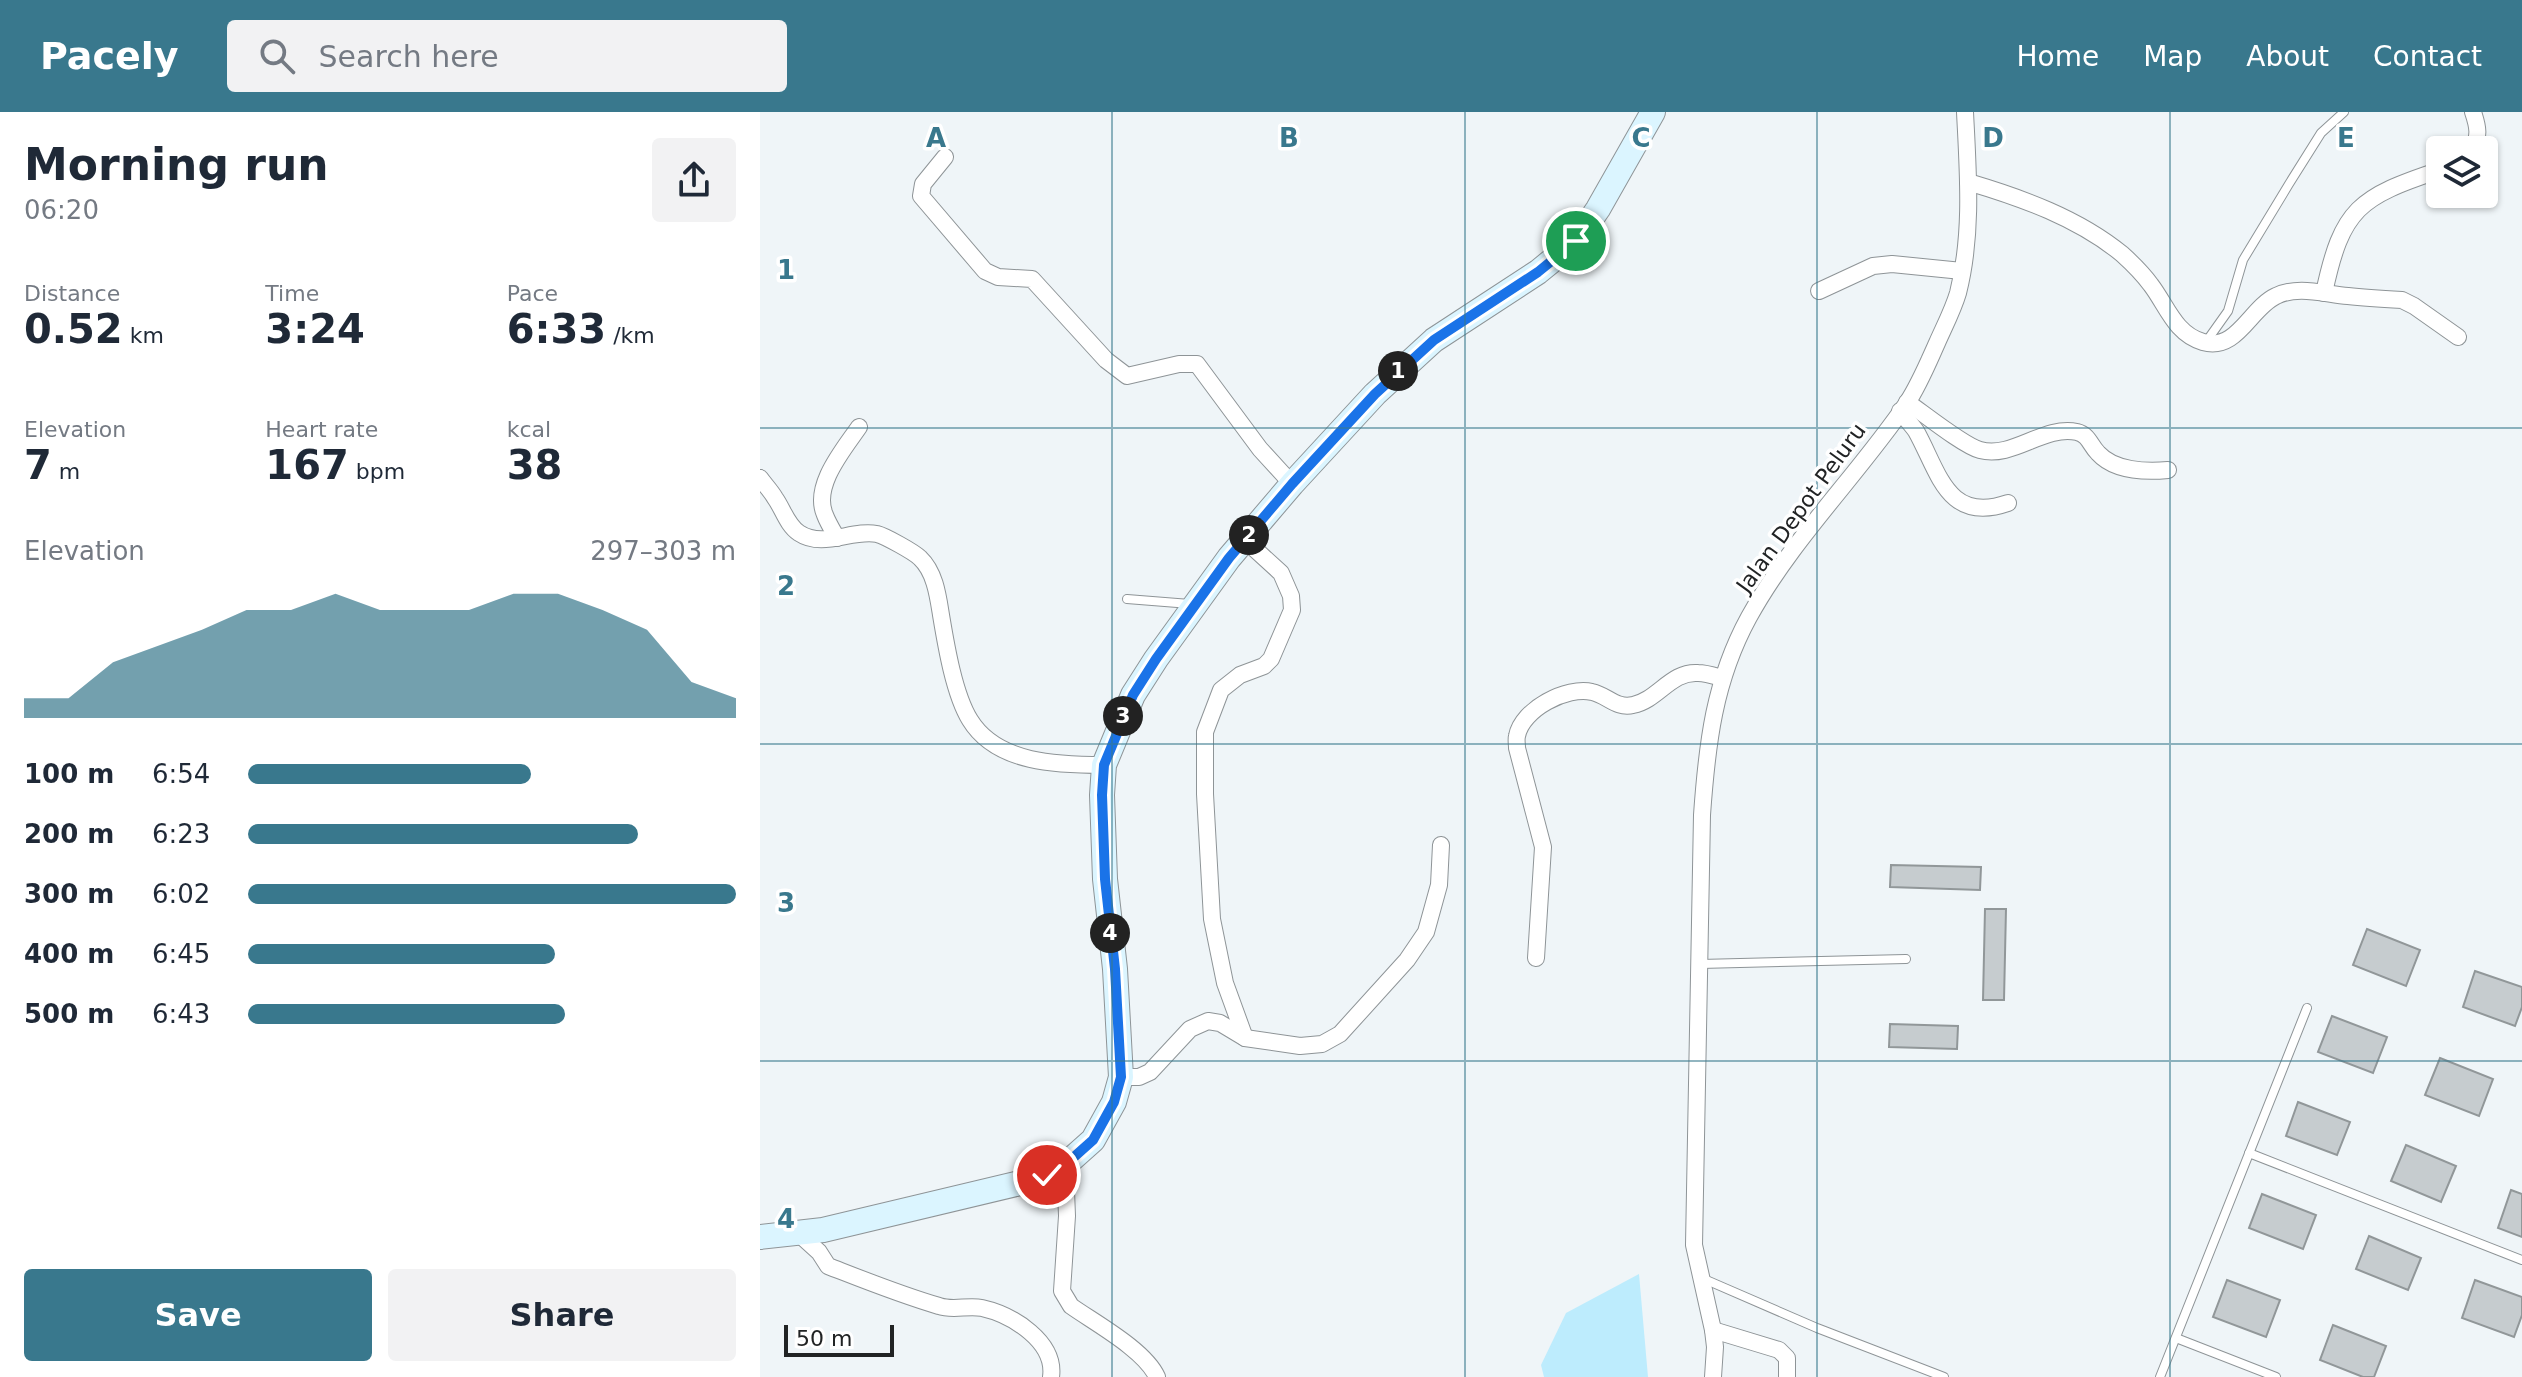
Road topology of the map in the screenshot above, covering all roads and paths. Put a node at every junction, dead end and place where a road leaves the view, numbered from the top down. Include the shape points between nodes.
1 (1653, 112) edge
2 (1965, 112) edge
3 (2344, 112) edge
4 (2473, 112) edge
5 (2477, 136) edge
6 (945, 157) dead end
7 (2426, 175) edge
8 (1968, 182) junction
9 (1962, 271) junction
10 (1819, 291) dead end
11 (2324, 293) junction
12 (2458, 337) dead end
13 (2205, 343) junction
14 (1903, 407) junction
15 (859, 427) dead end
16 (2168, 470) dead end
17 (760, 478) edge
18 (1292, 484) junction
19 (2008, 503) dead end
20 (837, 538) junction
21 (1245, 540) junction
22 (1127, 599) dead end
23 (1195, 605) junction
24 (1722, 678) junction
25 (1104, 765) junction
26 (1441, 845) dead end
27 (1536, 958) dead end
28 (1906, 959) dead end
29 (1699, 964) junction
30 (2307, 1008) dead end
31 (1245, 1038) junction
32 (1121, 1077) junction
33 (2249, 1153) junction
34 (1065, 1165) junction
35 (797, 1232) junction
36 (760, 1237) edge
37 (2522, 1260) edge
38 (1699, 1277) junction
39 (1713, 1330) junction
40 (2176, 1338) junction
41 (1051, 1377) edge
42 (1157, 1377) edge
43 (1713, 1377) edge
44 (1787, 1377) edge
45 (1944, 1377) edge
46 (2160, 1377) edge
47 (2276, 1377) edge

1 - 18 street via 1576,241 1415,356
2 - 8 street, Jalan Depot Peluru
3 - 13 lane via 2321,133 2243,260 2228,311
4 - 5 street
6 - 18 street via 923,184 921,196 985,271 1032,279 1127,376 1197,364
7 - 11 street via 2362,203 2335,248
8 - 9 street, Jalan Depot Peluru
8 - 13 street via 2019,197 2108,244 2148,281 2178,329
9 - 10 street via 1873,266
9 - 14 street, Jalan Depot Peluru via 1953,306
11 - 12 street via 2402,300
11 - 13 street via 2279,294 2229,338
14 - 16 street via 1976,450 2000,452 2072,431 2086,436 2105,459 2133,469
14 - 19 street via 1953,496 1972,508
14 - 24 street, Jalan Depot Peluru via 1779,569 1749,617
15 - 20 street via 822,498 823,513
17 - 20 street via 796,532
18 - 21 street
20 - 25 street via 879,535 920,558 932,574 959,699 971,723 993,744 1055,764
21 - 23 street
21 - 31 street via 1281,573 1292,610 1271,659 1221,690 1205,732 1212,919 1225,983
22 - 23 lane
23 - 25 street via 1133,695
24 - 27 street via 1685,673 1646,702 1626,706 1577,690 1561,694 1526,719 1517,734 1517,748 1543,847
24 - 29 street, Jalan Depot Peluru via 1707,747
25 - 32 street via 1105,879
26 - 31 street via 1439,885 1426,932 1340,1034 1310,1045
28 - 29 lane
29 - 38 street, Jalan Depot Peluru via 1694,1245
30 - 33 lane
31 - 32 street via 1213,1020 1199,1023 1150,1072
32 - 34 street via 1104,1124
33 - 37 lane
33 - 40 lane
34 - 35 street via 994,1190 850,1225
34 - 42 street via 1064,1298 1139,1355
35 - 36 street
35 - 41 street via 828,1266 933,1305 981,1308 1014,1322 1044,1348
38 - 39 street, Jalan Depot Peluru
38 - 45 lane
39 - 43 street, Jalan Depot Peluru
39 - 44 street via 1779,1350 1787,1358
40 - 46 lane
40 - 47 lane

